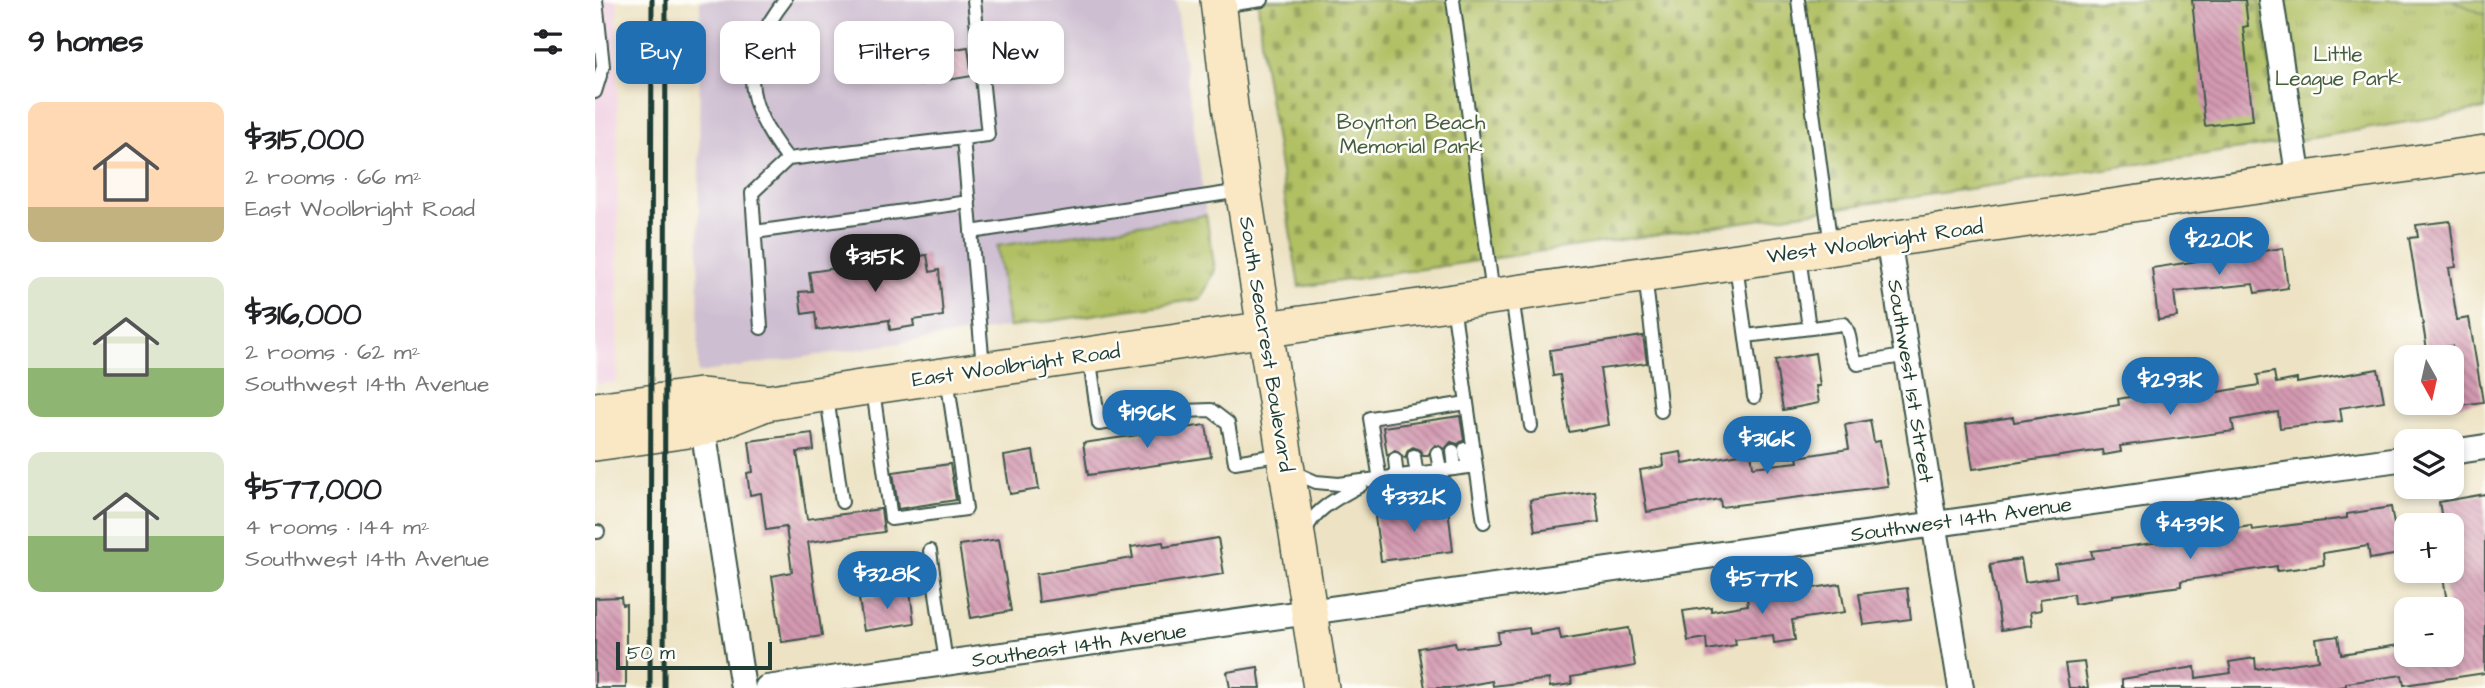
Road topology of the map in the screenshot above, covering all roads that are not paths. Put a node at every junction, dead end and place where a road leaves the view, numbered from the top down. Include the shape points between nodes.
1 (596, 0) edge
2 (785, 0) edge
3 (974, 0) edge
4 (1262, 0) edge
5 (1453, 0) edge
6 (1798, 0) edge
7 (2271, 0) edge
8 (1219, 3) edge
9 (595, 92) edge
10 (963, 138) junction
11 (2485, 153) edge
12 (788, 159) junction
13 (2299, 180) junction
14 (1244, 191) junction
15 (969, 202) junction
16 (755, 232) junction
17 (971, 232) junction
18 (1888, 239) junction
19 (1815, 250) junction
20 (1735, 261) junction
21 (1645, 275) junction
22 (1502, 295) junction
23 (1453, 302) junction
24 (761, 328) dead end
25 (1809, 328) junction
26 (1265, 329) junction
27 (1746, 336) junction
28 (1089, 355) junction
29 (1907, 355) junction
30 (983, 370) junction
31 (947, 375) junction
32 (873, 386) junction
33 (827, 393) junction
34 (1754, 397) dead end
35 (766, 403) junction
36 (595, 410) edge
37 (1456, 410) junction
38 (1661, 411) dead end
39 (1531, 426) dead end
40 (703, 428) junction
41 (595, 443) edge
42 (2485, 447) edge
43 (1459, 450) dead end
44 (2464, 450) edge
45 (1437, 453) dead end
46 (1415, 457) dead end
47 (1285, 459) junction
48 (1395, 459) dead end
49 (2394, 460) edge
50 (1466, 467) junction
51 (1440, 471) junction
52 (1417, 475) junction
53 (1397, 478) junction
54 (1380, 481) junction
55 (1366, 482) junction
56 (842, 502) dead end
57 (1484, 522) dead end
58 (1934, 523) junction
59 (930, 551) dead end
60 (1301, 562) junction
61 (1309, 613) junction
62 (946, 663) junction
63 (743, 688) edge
64 (767, 688) edge
65 (1321, 688) edge
66 (1961, 688) edge

1 - 9 lane via 603,66
2 - 12 lane via 764,26 752,60 753,97 765,131
3 - 10 lane via 988,135
4 - 8 lane
5 - 22 lane
6 - 19 lane
7 - 13 street
8 - 14 main road, South Seacrest Boulevard
10 - 12 lane
10 - 15 lane
11 - 13 main road, West Woolbright Road
12 - 16 lane via 752,193
13 - 18 main road, West Woolbright Road
14 - 17 lane
14 - 26 main road, South Seacrest Boulevard
15 - 16 lane
15 - 17 lane
16 - 24 lane
17 - 30 lane
18 - 19 main road, West Woolbright Road
18 - 29 street, Southwest 1st Street
19 - 20 main road, West Woolbright Road
19 - 25 lane
20 - 21 main road, West Woolbright Road
20 - 27 lane
21 - 22 main road, West Woolbright Road
21 - 38 lane
22 - 23 main road, West Woolbright Road
22 - 39 lane
23 - 26 main road, West Woolbright Road
23 - 37 lane
25 - 27 lane
25 - 29 lane via 1844,324 1858,364
26 - 28 main road, East Woolbright Road
26 - 47 main road, South Seacrest Boulevard
27 - 34 lane
28 - 30 main road, East Woolbright Road
28 - 47 lane via 1099,424 1211,410 1228,423 1235,462
29 - 58 street, Southwest 1st Street
30 - 31 main road, East Woolbright Road
31 - 32 main road, East Woolbright Road
31 - 32 lane via 966,509 891,519
32 - 33 main road, East Woolbright Road
33 - 35 main road, East Woolbright Road
33 - 56 lane
35 - 36 main road, East Woolbright Road via 700,396
35 - 40 main road, East Woolbright Road
37 - 50 lane
37 - 54 lane via 1390,421 1370,418
40 - 41 main road, East Woolbright Road
40 - 63 street
42 - 44 street
43 - 50 lane
45 - 51 lane
46 - 52 lane
47 - 55 lane via 1295,474 1317,482
47 - 60 main road, South Seacrest Boulevard
48 - 53 lane
49 - 58 street, Southwest 14th Avenue
50 - 51 lane
50 - 57 lane
51 - 52 lane
52 - 53 lane
53 - 54 lane
54 - 55 lane
55 - 60 lane via 1310,521
58 - 61 street, Southwest 14th Avenue
58 - 66 street, Southwest 1st Street
59 - 62 lane
60 - 61 main road, South Seacrest Boulevard
61 - 62 street, Southeast 14th Avenue
61 - 65 main road, South Seacrest Boulevard
62 - 64 street, Southeast 14th Avenue

